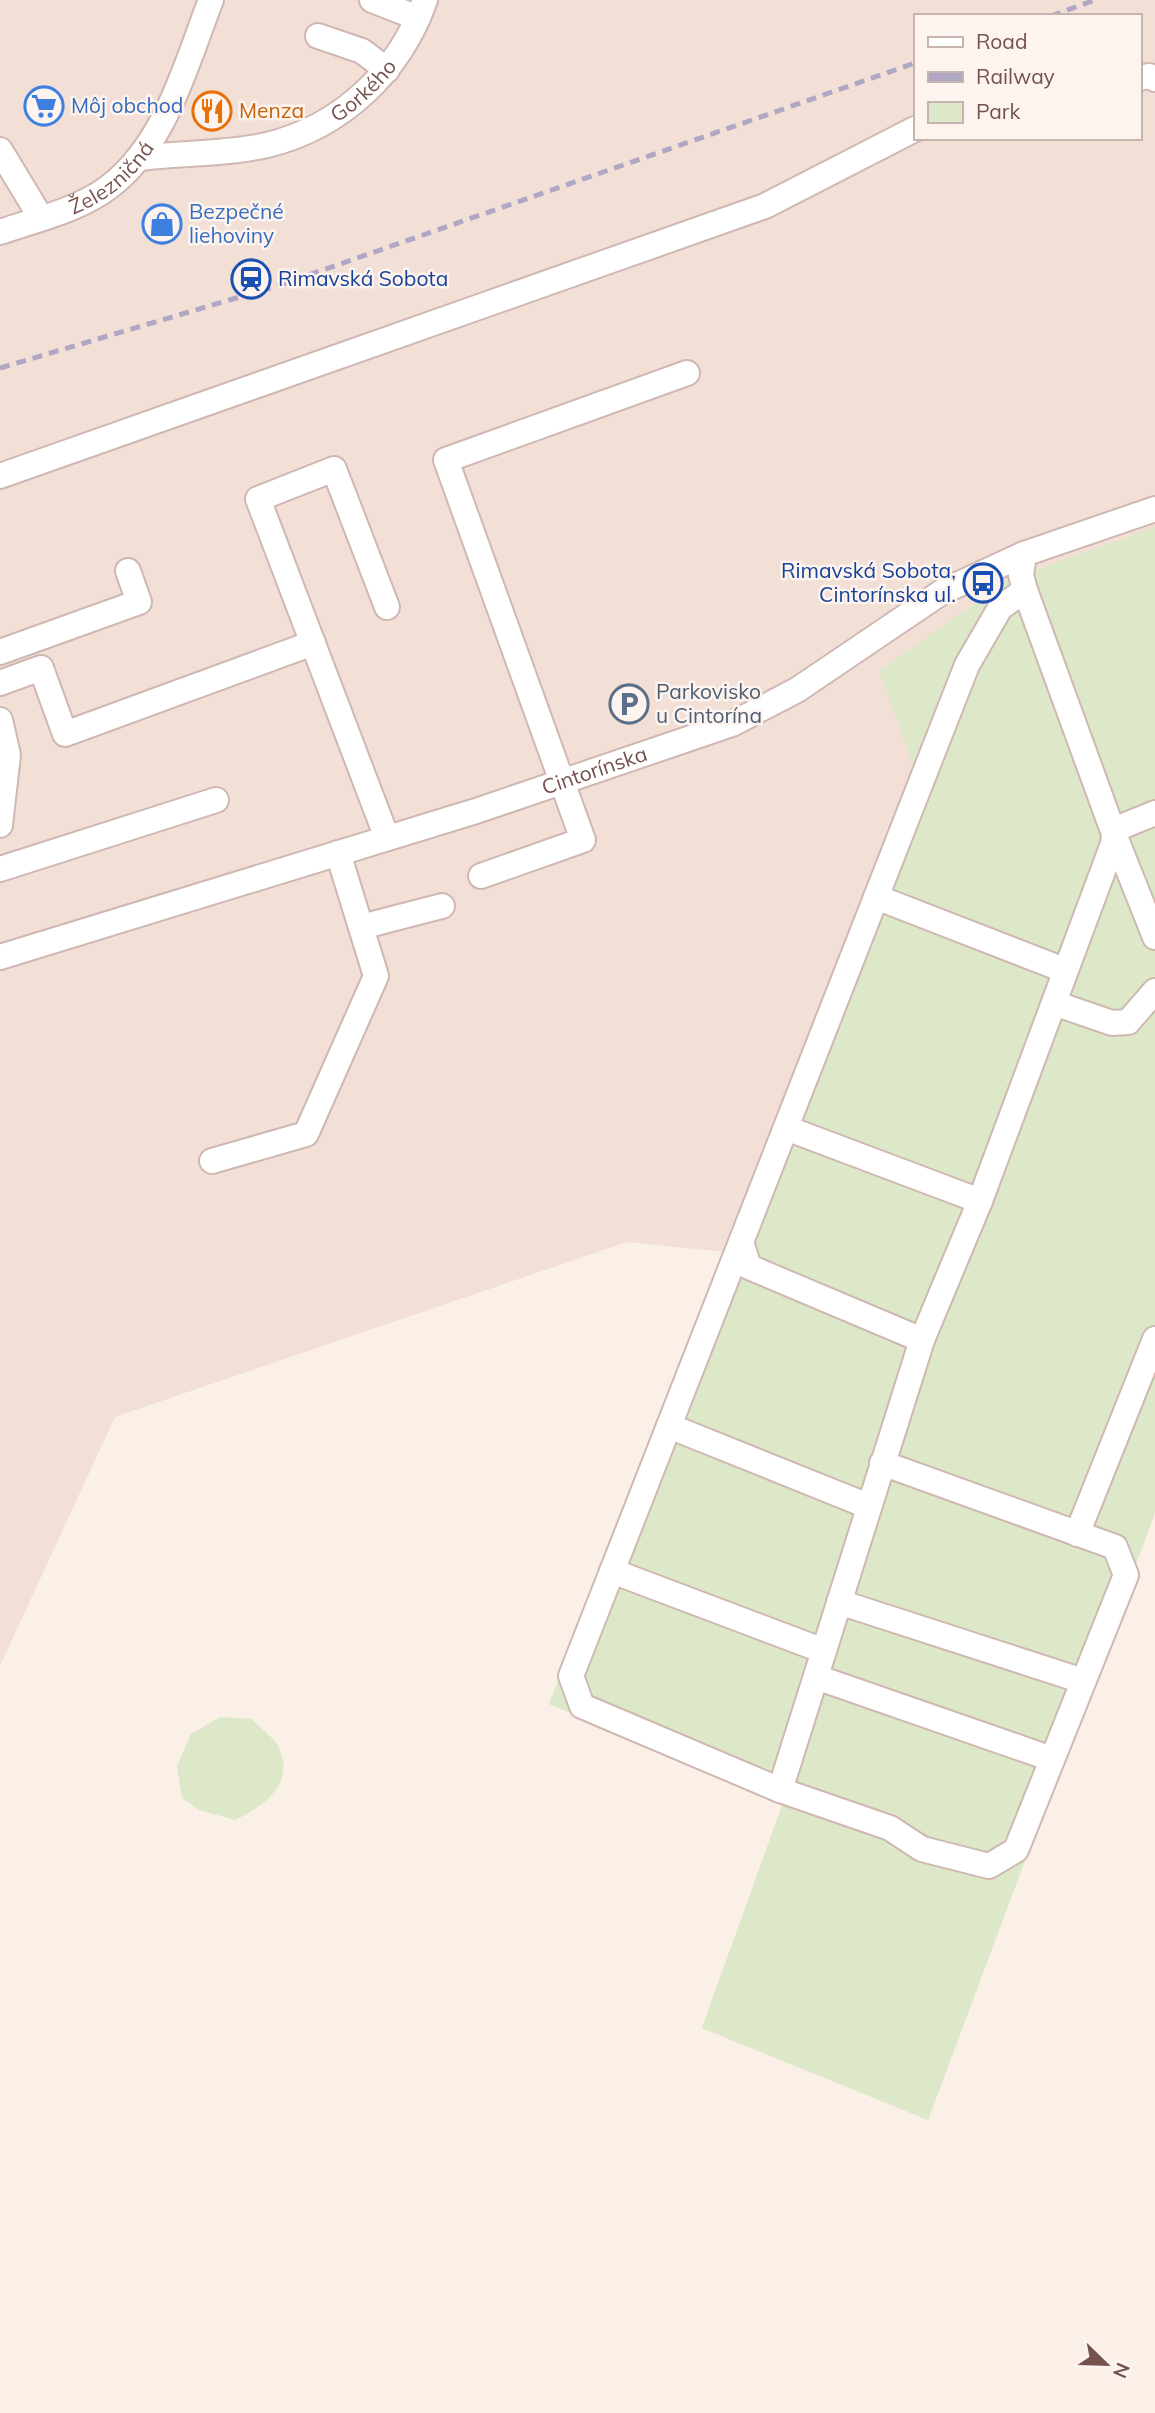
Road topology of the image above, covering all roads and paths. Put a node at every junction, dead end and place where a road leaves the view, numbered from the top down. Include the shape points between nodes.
1 (211, 0) edge
2 (372, 0) edge
3 (422, 9) edge
4 (318, 36) dead end
5 (387, 70) junction
6 (914, 130) edge
7 (0, 150) edge
8 (140, 158) junction
9 (41, 218) junction
10 (0, 232) edge
11 (687, 373) dead end
12 (0, 476) edge
13 (1155, 509) edge
14 (1024, 554) junction
15 (128, 571) dead end
16 (1026, 590) junction
17 (387, 607) dead end
18 (313, 643) junction
19 (0, 652) edge
20 (0, 683) edge
21 (0, 720) edge
22 (562, 783) junction
23 (216, 800) dead end
24 (1155, 813) edge
25 (0, 825) edge
26 (1114, 834) junction
27 (387, 838) junction
28 (338, 853) junction
29 (0, 869) edge
30 (481, 877) dead end
31 (876, 897) junction
32 (442, 906) dead end
33 (360, 927) junction
34 (1155, 937) edge
35 (0, 957) edge
36 (1065, 970) junction
37 (1155, 992) edge
38 (1054, 1003) junction
39 (786, 1128) junction
40 (212, 1161) dead end
41 (980, 1200) junction
42 (741, 1242) junction
43 (1155, 1339) edge
44 (922, 1340) junction
45 (669, 1426) junction
46 (882, 1463) junction
47 (869, 1506) junction
48 (1077, 1534) junction
49 (612, 1571) junction
50 (839, 1602) junction
51 (824, 1651) junction
52 (816, 1677) junction
53 (1083, 1681) junction
54 (1052, 1759) junction
55 (780, 1790) junction

1 - 8 street, Železničná via 168,107
2 - 3 street
3 - 5 street, Gorkého via 410,37
4 - 5 street via 362,51
5 - 8 street, Gorkého via 340,112 302,133 268,145
6 - 12 street via 765,206
7 - 9 street
8 - 9 street, Železničná via 108,188
9 - 10 street, Železničná
11 - 22 street via 446,460
13 - 14 street, Cintorínska
14 - 16 street via 1021,575
14 - 22 street, Cintorínska via 942,592 797,690 732,724
15 - 19 street via 139,602
16 - 26 street
16 - 31 street via 1000,608 967,665
17 - 18 street via 334,469 258,499
18 - 20 street via 65,734 41,668
18 - 27 street
21 - 25 street via 8,755
22 - 27 street, Cintorínska
22 - 30 street via 583,840
23 - 29 street
24 - 26 street
26 - 34 street
26 - 36 street via 1106,869
27 - 28 street, Cintorínska
28 - 33 street
28 - 35 street, Cintorínska
31 - 36 street
31 - 39 street
32 - 33 street
33 - 40 street via 376,976 306,1134
36 - 38 street
37 - 38 street via 1128,1022 1112,1023
38 - 41 street
39 - 41 street
39 - 42 street
41 - 44 street
42 - 44 street via 749,1267
42 - 45 street
43 - 48 street
44 - 46 street
45 - 47 street
45 - 49 street
46 - 47 street
46 - 48 street
47 - 50 street
48 - 53 street via 1115,1547 1126,1575
49 - 51 street
49 - 55 street via 570,1676 582,1706
50 - 51 street
50 - 53 street
51 - 52 street
52 - 54 street
52 - 55 street
53 - 54 street
54 - 55 street via 1016,1850 989,1866 922,1849 890,1828

